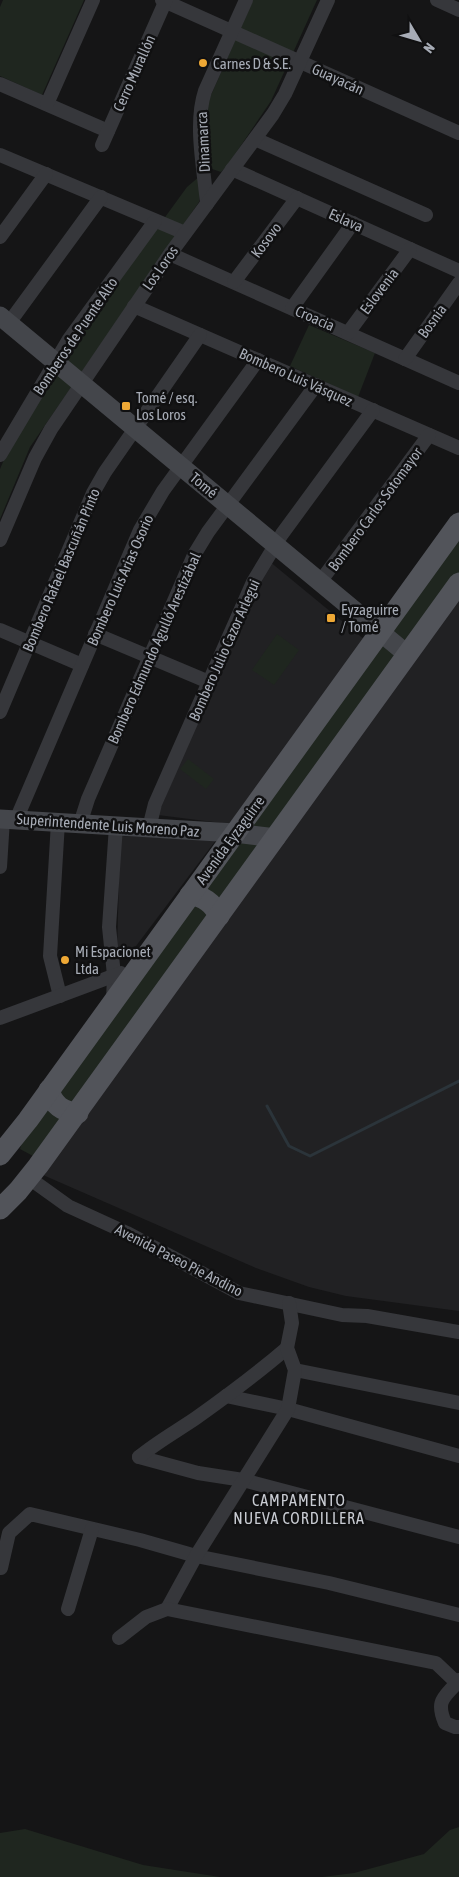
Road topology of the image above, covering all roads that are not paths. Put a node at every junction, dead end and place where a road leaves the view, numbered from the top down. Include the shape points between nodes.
1 (93, 0) edge
2 (164, 0) edge
3 (246, 0) edge
4 (328, 0) edge
5 (438, 0) edge
6 (459, 10) edge
7 (232, 31) junction
8 (300, 61) junction
9 (0, 84) edge
10 (47, 104) junction
11 (108, 131) junction
12 (459, 133) edge
13 (255, 139) junction
14 (102, 145) dead end
15 (0, 154) edge
16 (232, 169) junction
17 (46, 174) junction
18 (101, 198) junction
19 (297, 198) junction
20 (207, 204) junction
21 (426, 215) dead end
22 (155, 221) junction
23 (353, 223) junction
24 (185, 234) junction
25 (0, 237) edge
26 (410, 249) junction
27 (170, 254) junction
28 (459, 271) edge
29 (234, 282) junction
30 (459, 283) edge
31 (134, 306) junction
32 (292, 308) junction
33 (2, 318) edge
34 (348, 333) junction
35 (200, 335) junction
36 (404, 359) junction
37 (258, 360) junction
38 (55, 361) junction
39 (81, 383) junction
40 (459, 383) edge
41 (316, 385) junction
42 (373, 410) junction
43 (135, 428) junction
44 (429, 435) junction
45 (459, 448) edge
46 (0, 454) edge
47 (182, 466) junction
48 (228, 505) junction
49 (459, 523) edge
50 (0, 540) edge
51 (276, 545) junction
52 (320, 582) junction
53 (459, 583) edge
54 (0, 630) edge
55 (380, 633) junction
56 (95, 634) junction
57 (30, 643) junction
58 (408, 655) junction
59 (150, 658) junction
60 (82, 665) junction
61 (209, 682) junction
62 (0, 712) edge
63 (6, 819) edge
64 (58, 822) junction
65 (80, 824) junction
66 (116, 826) junction
67 (149, 828) junction
68 (236, 833) junction
69 (276, 838) junction
70 (0, 867) edge
71 (190, 895) junction
72 (219, 916) junction
73 (136, 968) junction
74 (114, 975) junction
75 (60, 996) junction
76 (113, 1001) junction
77 (1, 1015) edge
78 (49, 1090) junction
79 (78, 1113) junction
80 (2, 1149) edge
81 (29, 1178) junction
82 (0, 1209) edge
83 (289, 1303) junction
84 (459, 1332) edge
85 (287, 1348) junction
86 (295, 1370) junction
87 (226, 1396) junction
88 (459, 1403) edge
89 (288, 1410) junction
90 (459, 1456) edge
91 (243, 1480) junction
92 (92, 1528) junction
93 (459, 1537) edge
94 (196, 1556) junction
95 (1, 1568) edge
96 (68, 1609) dead end
97 (167, 1609) junction
98 (459, 1615) edge
99 (119, 1638) dead end
100 (458, 1681) edge
101 (459, 1727) edge

1 - 10 street
2 - 7 street, Guayacán
2 - 11 street, Cerro Murallón
3 - 7 street, Dinamarca
4 - 8 street, Los Loros
5 - 6 street
7 - 8 street, Guayacán
7 - 20 street, Dinamarca via 201,105
8 - 12 street, Guayacán
8 - 13 street, Los Loros via 280,104
9 - 10 street
10 - 11 street
11 - 14 street, Cerro Murallón
13 - 16 street, Los Loros
13 - 21 street
15 - 17 street
16 - 19 street, Eslava
16 - 20 street, Los Loros
17 - 18 street
17 - 25 street
18 - 22 street
18 - 33 street
19 - 23 street, Eslava
19 - 29 street, Kosovo
20 - 24 street, Los Loros
22 - 24 street
22 - 38 street, Bomberos de Puente Alto
23 - 26 street, Eslava
23 - 32 street
24 - 27 street, Los Loros
26 - 28 street, Eslava
26 - 34 street, Eslovenia
27 - 29 street, Croacia
27 - 31 street, Los Loros
29 - 32 street, Croacia
30 - 36 street, Bosnia
31 - 35 street, Bombero Luis Vásquez
31 - 39 street, Los Loros
32 - 34 street, Croacia
33 - 38 street, Tomé
34 - 36 street, Croacia
35 - 37 street, Bombero Luis Vásquez
35 - 43 street, Bombero Rafael Bascuñán Pinto
36 - 40 street, Croacia
37 - 41 street, Bombero Luis Vásquez
37 - 47 street, Bombero Luis Arias Osorio
38 - 39 street, Tomé
38 - 46 street, Bomberos de Puente Alto
39 - 43 street, Tomé
39 - 50 street, Los Loros via 39,448
41 - 42 street, Bombero Luis Vásquez
41 - 48 street, Bombero Edmundo Agulló Arestizábal
42 - 44 street, Bombero Luis Vásquez
42 - 51 street, Bombero Julio Cazor Arlegui
43 - 47 street, Tomé
43 - 57 street, Bombero Rafael Bascuñán Pinto via 89,500
44 - 45 street, Bombero Luis Vásquez
44 - 52 street, Bombero Carlos Sotomayor
47 - 48 street, Tomé
47 - 56 street, Bombero Luis Arias Osorio via 140,530
48 - 51 street, Tomé
48 - 59 street, Bombero Edmundo Agulló Arestizábal via 194,555
49 - 55 main road, Avenida Eyzaguirre
51 - 52 street, Tomé
51 - 61 street, Bombero Julio Cazor Arlegui via 244,598
52 - 55 street, Tomé
53 - 58 main road
54 - 57 street
55 - 58 street, Tomé
55 - 68 main road, Avenida Eyzaguirre
56 - 59 street
56 - 60 street, Bombero Luis Arias Osorio
57 - 60 street
57 - 62 street, Bombero Rafael Bascuñán Pinto
58 - 69 main road
59 - 61 street
59 - 65 street, Bombero Edmundo Agulló Arestizábal
60 - 63 street, Bombero Luis Arias Osorio
61 - 67 street, Bombero Julio Cazor Arlegui via 155,804
63 - 64 street, Superintendente Luis Moreno Paz
63 - 70 street, Bombero Luis Arias Osorio
64 - 65 street, Superintendente Luis Moreno Paz
64 - 75 street via 50,956
65 - 66 street, Superintendente Luis Moreno Paz
66 - 67 street, Superintendente Luis Moreno Paz
66 - 74 street via 109,928
67 - 68 street, Superintendente Luis Moreno Paz
68 - 69 street, Superintendente Luis Moreno Paz
68 - 71 main road, Avenida Eyzaguirre
69 - 72 main road
71 - 72 main road via 208,901
71 - 73 main road, Avenida Eyzaguirre
72 - 79 main road
73 - 74 street
73 - 76 main road, Avenida Eyzaguirre
74 - 75 street
74 - 76 street
75 - 77 street
76 - 78 main road, Avenida Eyzaguirre
78 - 79 main road via 53,1101 61,1108
78 - 80 main road, Avenida Eyzaguirre
79 - 81 main road
81 - 82 main road
81 - 83 street, Avenida Paseo Pie Andino via 68,1206 143,1241 239,1293
83 - 84 street, Avenida Paseo Pie Andino via 342,1315 367,1316
83 - 85 street via 292,1323
85 - 86 street
85 - 87 street
86 - 88 street
86 - 89 street
87 - 89 street
87 - 91 street via 156,1442 139,1457 198,1473
89 - 90 street
89 - 91 street
91 - 93 street
91 - 94 street
92 - 94 street
92 - 95 street via 30,1514 9,1533
92 - 96 street
94 - 97 street
94 - 98 street via 329,1583
97 - 99 street via 146,1617
97 - 100 street via 436,1663
100 - 101 street via 440,1702 440,1711 445,1723

